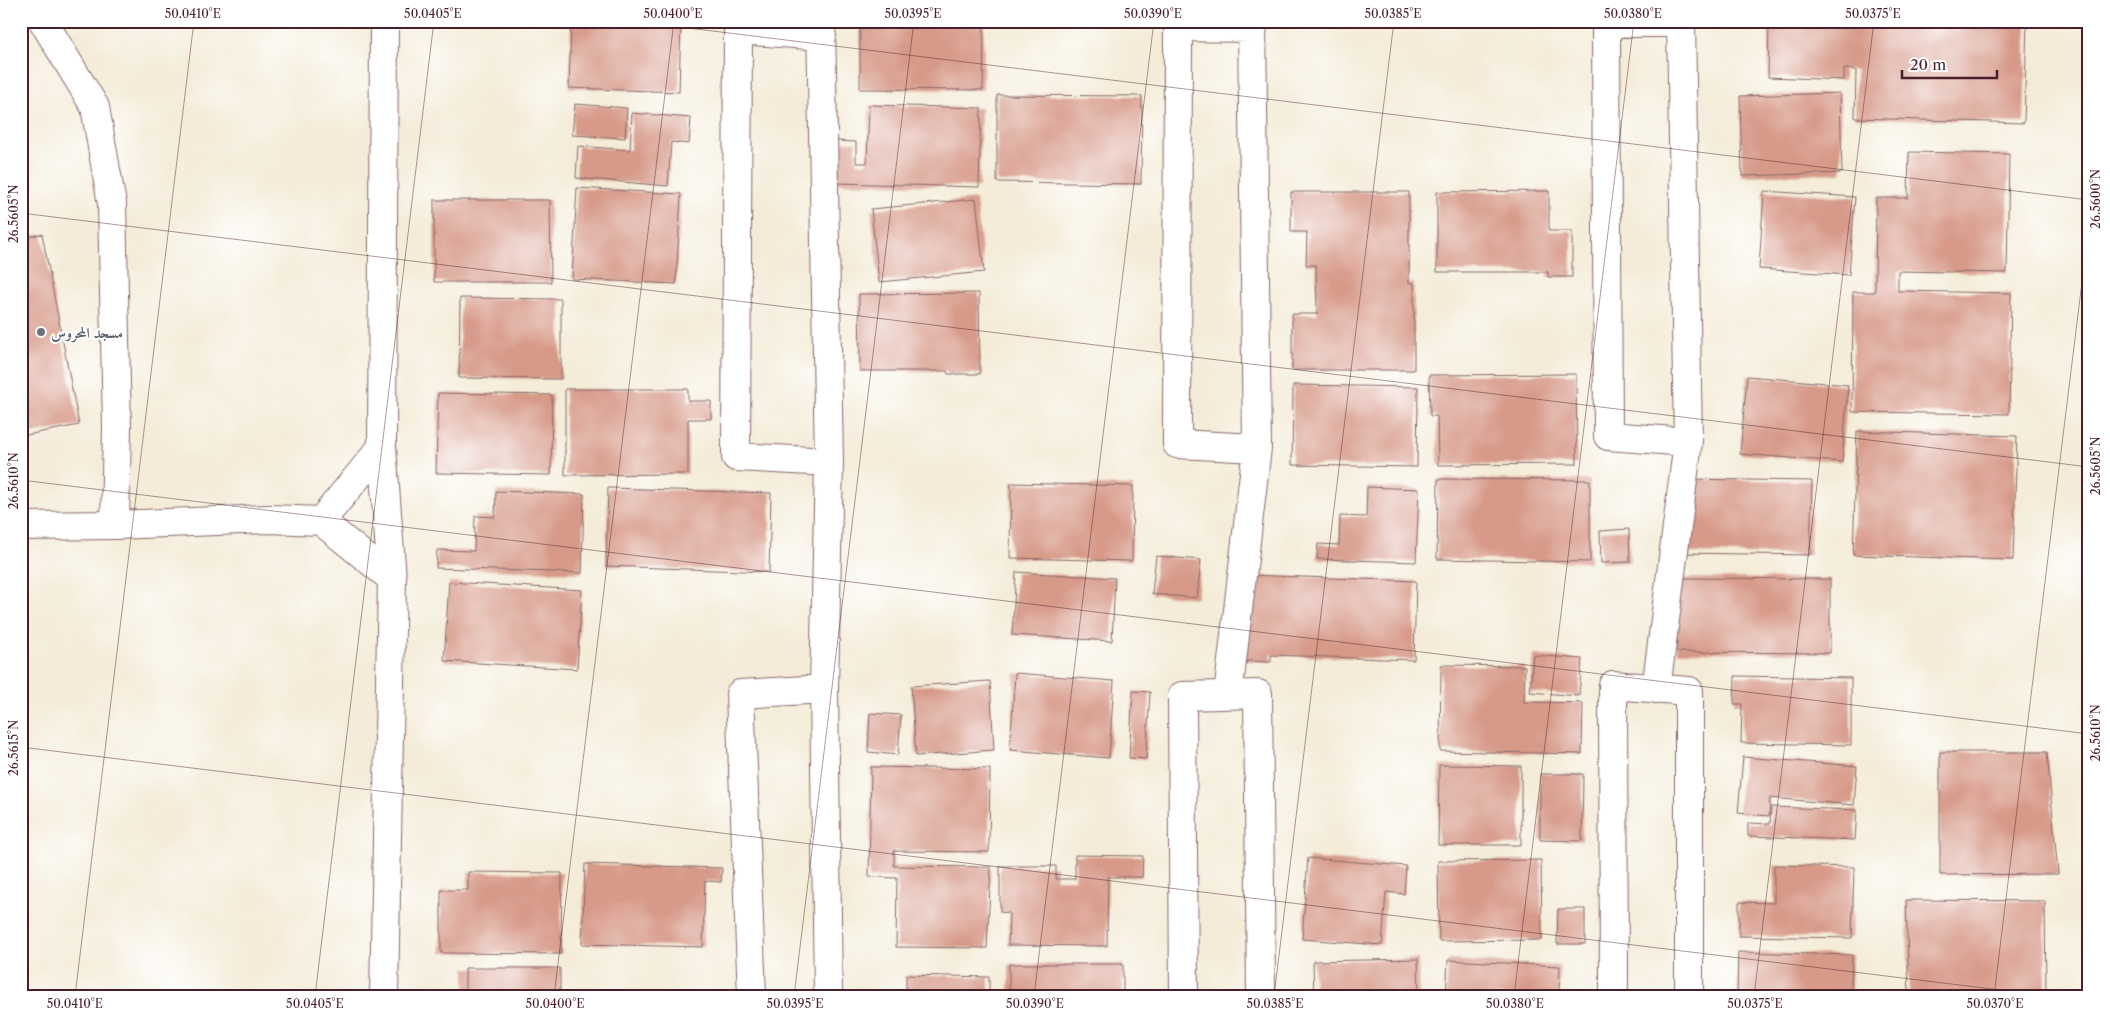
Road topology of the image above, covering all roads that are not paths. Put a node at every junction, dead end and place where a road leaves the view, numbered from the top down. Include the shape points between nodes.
1 (43, 21) edge
2 (384, 21) edge
3 (1681, 22) edge
4 (1252, 24) edge
5 (822, 28) edge
6 (1688, 442) junction
7 (382, 447) junction
8 (1257, 448) junction
9 (829, 462) junction
10 (322, 521) junction
11 (115, 525) junction
12 (21, 526) edge
13 (392, 579) junction
14 (824, 689) junction
15 (1656, 689) junction
16 (1228, 695) junction
17 (384, 996) edge
18 (752, 996) edge
19 (828, 996) edge
20 (1184, 996) edge
21 (1261, 996) edge
22 (1614, 996) edge
23 (1689, 996) edge

1 - 11 street via 95,107 112,204 117,426
2 - 7 street
3 - 6 street
3 - 6 street via 1606,23 1608,436
4 - 8 street
4 - 8 street via 1178,27 1177,444
5 - 9 street
5 - 9 street via 738,30 736,457
6 - 15 street
7 - 10 street
7 - 13 street
8 - 16 street
9 - 14 street
10 - 11 street
10 - 13 street
11 - 12 street
13 - 17 street
14 - 18 street via 740,694
14 - 19 street
15 - 22 street via 1613,686
15 - 23 street via 1689,691
16 - 20 street via 1182,696
16 - 21 street via 1258,694

